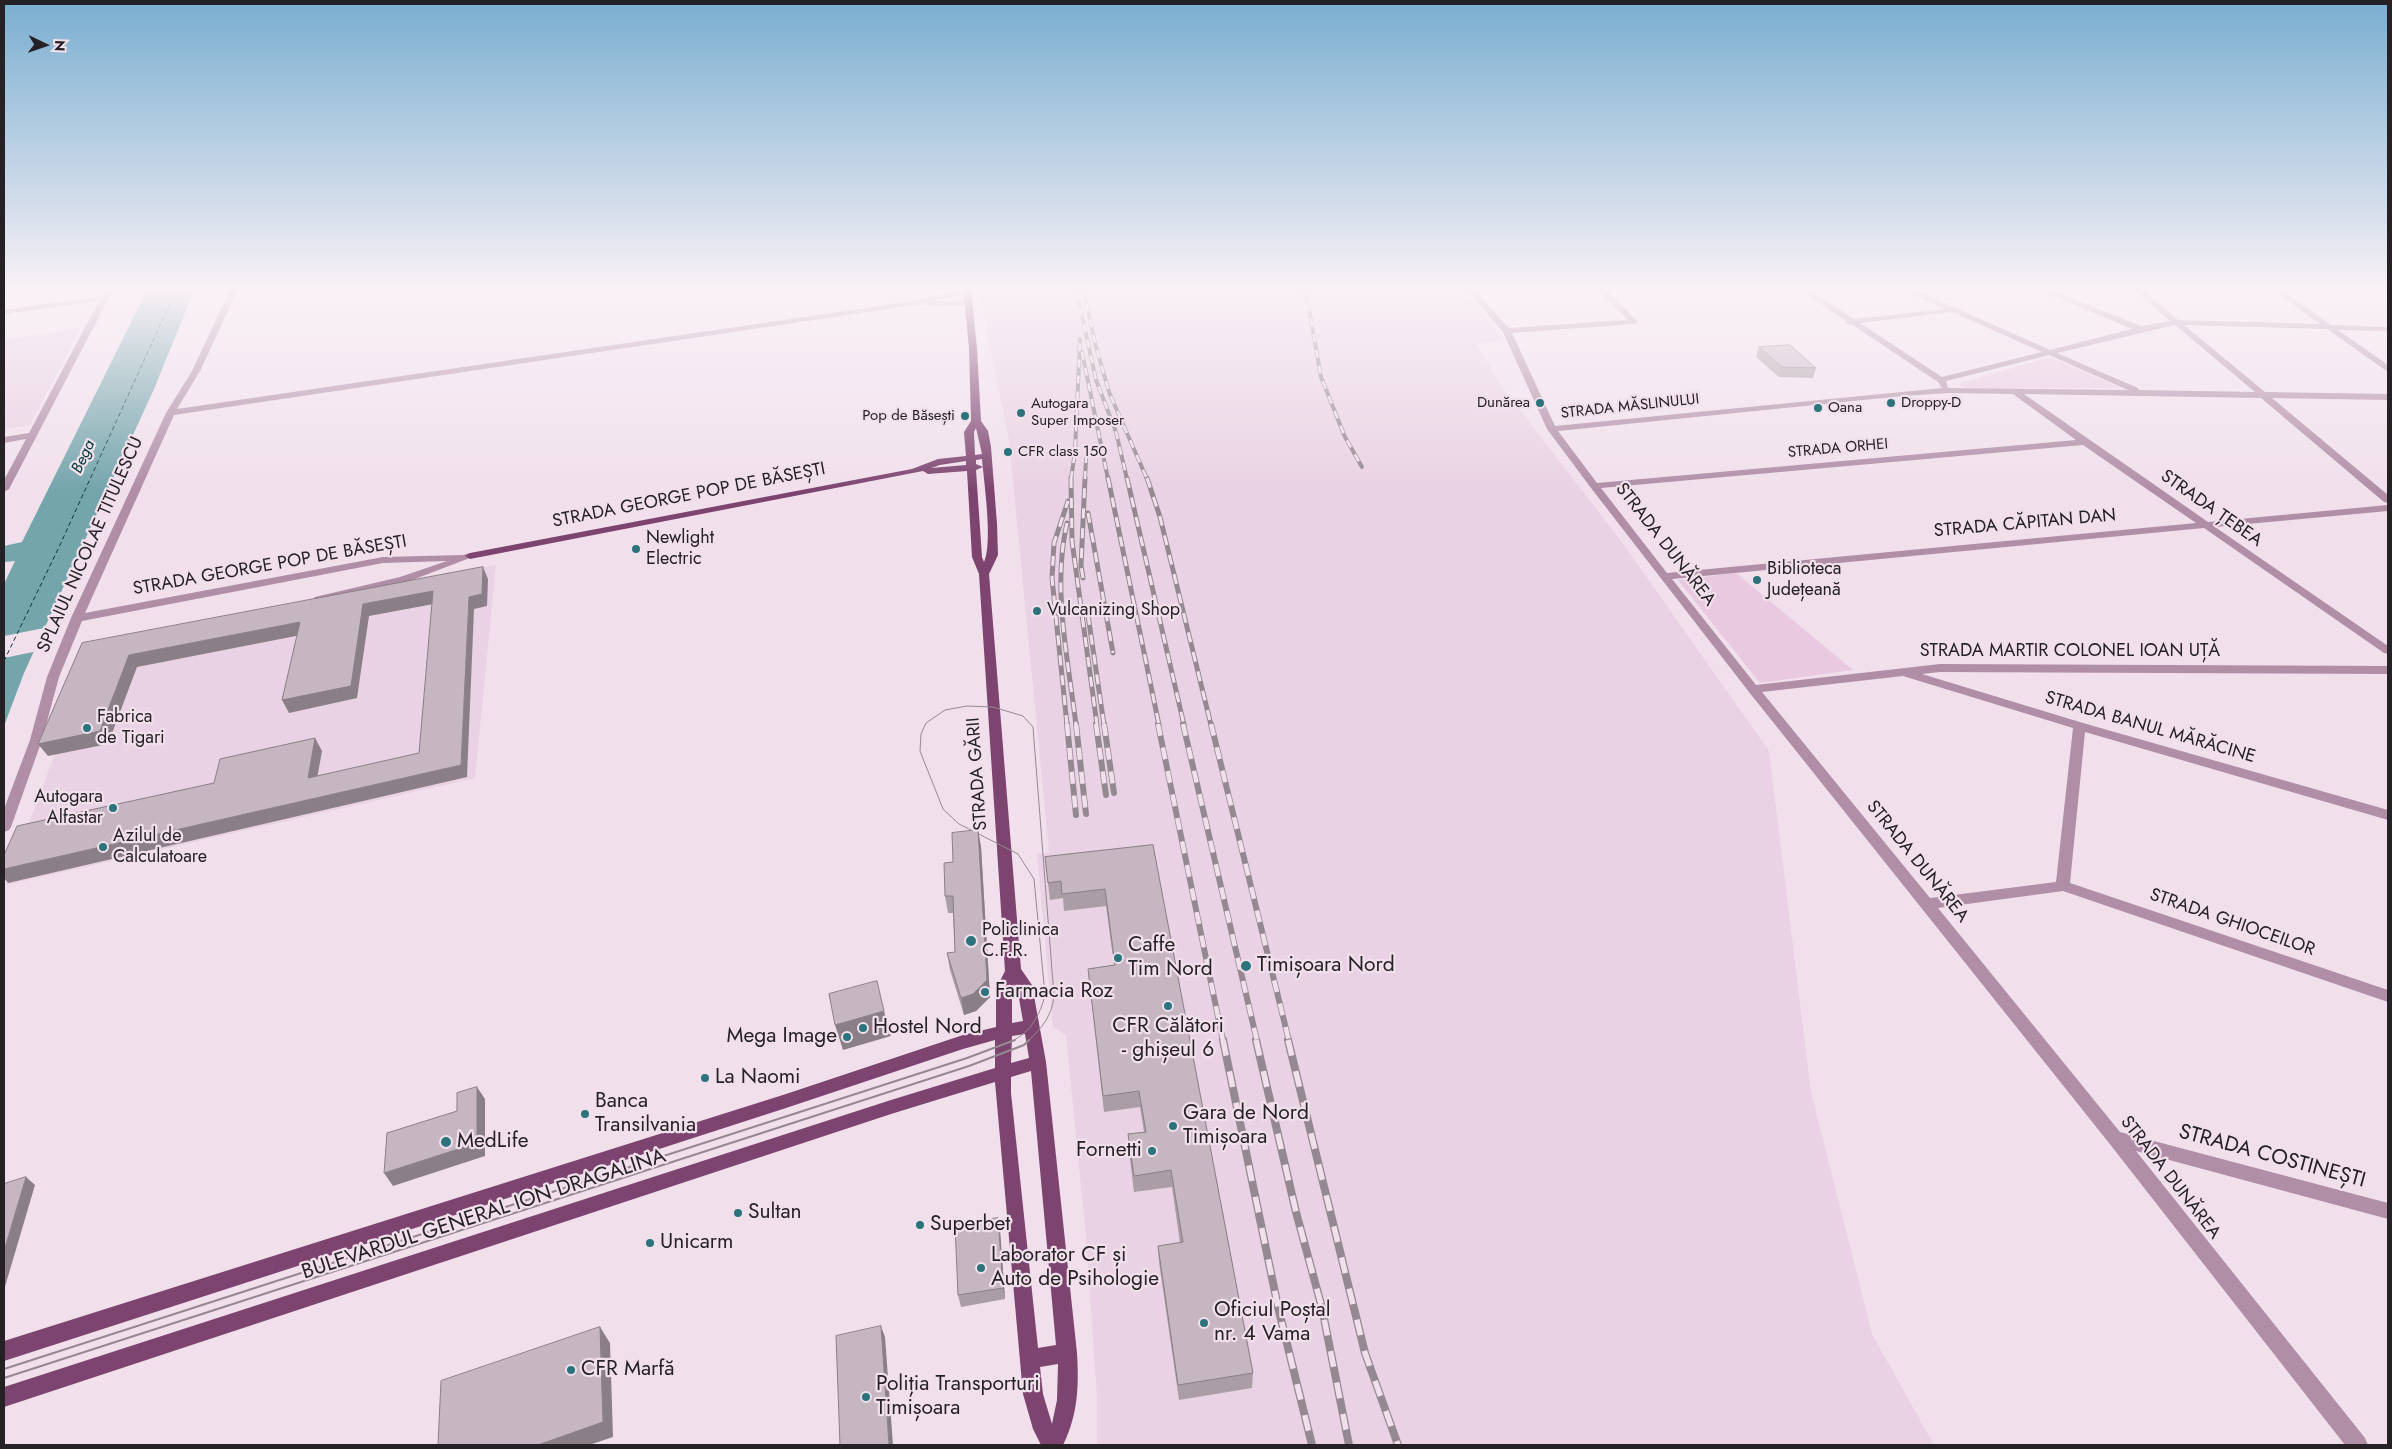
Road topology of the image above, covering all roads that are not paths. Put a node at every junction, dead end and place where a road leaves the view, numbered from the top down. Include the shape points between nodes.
1 (74, 356) edge
2 (203, 356) edge
3 (559, 356) edge
4 (973, 356) edge
5 (1518, 356) edge
6 (1902, 356) edge
7 (2035, 356) edge
8 (2057, 356) edge
9 (2216, 356) edge
10 (2369, 356) edge
11 (2388, 369) edge
12 (1941, 380) junction
13 (1950, 390) junction
14 (2016, 392) junction
15 (2140, 392) junction
16 (2263, 395) junction
17 (2388, 397) edge
18 (170, 413) junction
19 (976, 421) junction
20 (1552, 429) junction
21 (31, 435) junction
22 (4, 440) edge
23 (2085, 442) junction
24 (987, 461) junction
25 (971, 462) junction
26 (1594, 486) junction
27 (4, 490) edge
28 (2388, 500) edge
29 (2388, 508) edge
30 (2204, 524) junction
31 (470, 556) junction
32 (984, 574) junction
33 (1665, 576) junction
34 (311, 600) edge
35 (77, 618) junction
36 (80, 646) edge
37 (64, 650) junction
38 (2388, 651) edge
39 (2388, 670) edge
40 (1902, 672) junction
41 (1753, 689) junction
42 (2079, 726) junction
43 (2388, 815) edge
44 (4, 827) edge
45 (2063, 886) junction
46 (1928, 904) junction
47 (1013, 971) junction
48 (2388, 996) edge
49 (1032, 1026) junction
50 (1004, 1031) junction
51 (1038, 1062) junction
52 (1003, 1073) junction
53 (2115, 1138) junction
54 (2388, 1211) edge
55 (4, 1351) edge
56 (1067, 1353) junction
57 (1030, 1359) junction
58 (4, 1397) edge
59 (1053, 1445) edge
60 (2358, 1445) edge

1 - 21 street
2 - 18 street, SPLAIUL NICOLAE TITULESCU
3 - 18 street
4 - 19 main road, STRADA GĂRII
5 - 20 street, STRADA DUNĂREA
6 - 12 street
7 - 12 street
8 - 15 street
9 - 16 street
10 - 11 street
12 - 13 street
13 - 14 street, STRADA MĂSLINULUI
13 - 20 street, STRADA MĂSLINULUI
14 - 15 street, STRADA MĂSLINULUI
14 - 23 street, STRADA ȚEBEA
15 - 16 street, STRADA MĂSLINULUI
16 - 17 street, STRADA MĂSLINULUI
16 - 28 street
18 - 35 street, SPLAIUL NICOLAE TITULESCU
19 - 24 main road, STRADA GĂRII via 983,431
19 - 25 main road, STRADA GĂRII via 969,432
20 - 26 street, STRADA DUNĂREA
21 - 22 street
21 - 27 street
23 - 26 street, STRADA ORHEI
23 - 30 street, STRADA ȚEBEA
24 - 25 main road, STRADA GEORGE POP DE BĂSEȘTI
24 - 32 main road, STRADA GĂRII via 993,556
25 - 31 main road, STRADA GEORGE POP DE BĂSEȘTI
25 - 32 main road, STRADA GĂRII via 977,557
26 - 33 street, STRADA DUNĂREA
29 - 30 street, STRADA CĂPITAN DAN
30 - 33 street, STRADA CĂPITAN DAN
30 - 38 street, STRADA ȚEBEA
31 - 34 street, STRADA GEORGE POP DE BĂSEȘTI via 403,580
31 - 35 street, STRADA GEORGE POP DE BĂSEȘTI via 383,560
32 - 47 main road, STRADA GĂRII
33 - 41 street, STRADA DUNĂREA
35 - 37 street, SPLAIUL NICOLAE TITULESCU
36 - 37 street
37 - 44 street, SPLAIUL NICOLAE TITULESCU
39 - 40 street, STRADA MARTIR COLONEL IOAN UȚĂ via 1940,668
40 - 41 street, STRADA MARTIR COLONEL IOAN UȚĂ
40 - 42 street, STRADA BANUL MĂRĂCINE
41 - 46 street, STRADA DUNĂREA
42 - 43 street, STRADA BANUL MĂRĂCINE
42 - 45 street
45 - 46 street
45 - 48 street, STRADA GHIOCEILOR
46 - 53 street, STRADA DUNĂREA
47 - 49 main road, STRADA GĂRII via 1024,985
47 - 50 main road, STRADA GĂRII via 1004,989
49 - 50 main road, BULEVARDUL GENERAL ION DRAGALINA
49 - 51 main road, STRADA GĂRII
50 - 52 main road, STRADA GĂRII
50 - 55 main road, BULEVARDUL GENERAL ION DRAGALINA
51 - 52 main road, BULEVARDUL GENERAL ION DRAGALINA
51 - 56 main road, STRADA GĂRII
52 - 57 main road, STRADA GĂRII
52 - 58 main road, BULEVARDUL GENERAL ION DRAGALINA
53 - 54 street, STRADA COSTINEȘTI
53 - 60 street, STRADA DUNĂREA
56 - 57 main road
56 - 59 main road, STRADA GĂRII via 1069,1388 1064,1425
57 - 59 main road, STRADA GĂRII via 1033,1394 1043,1429

